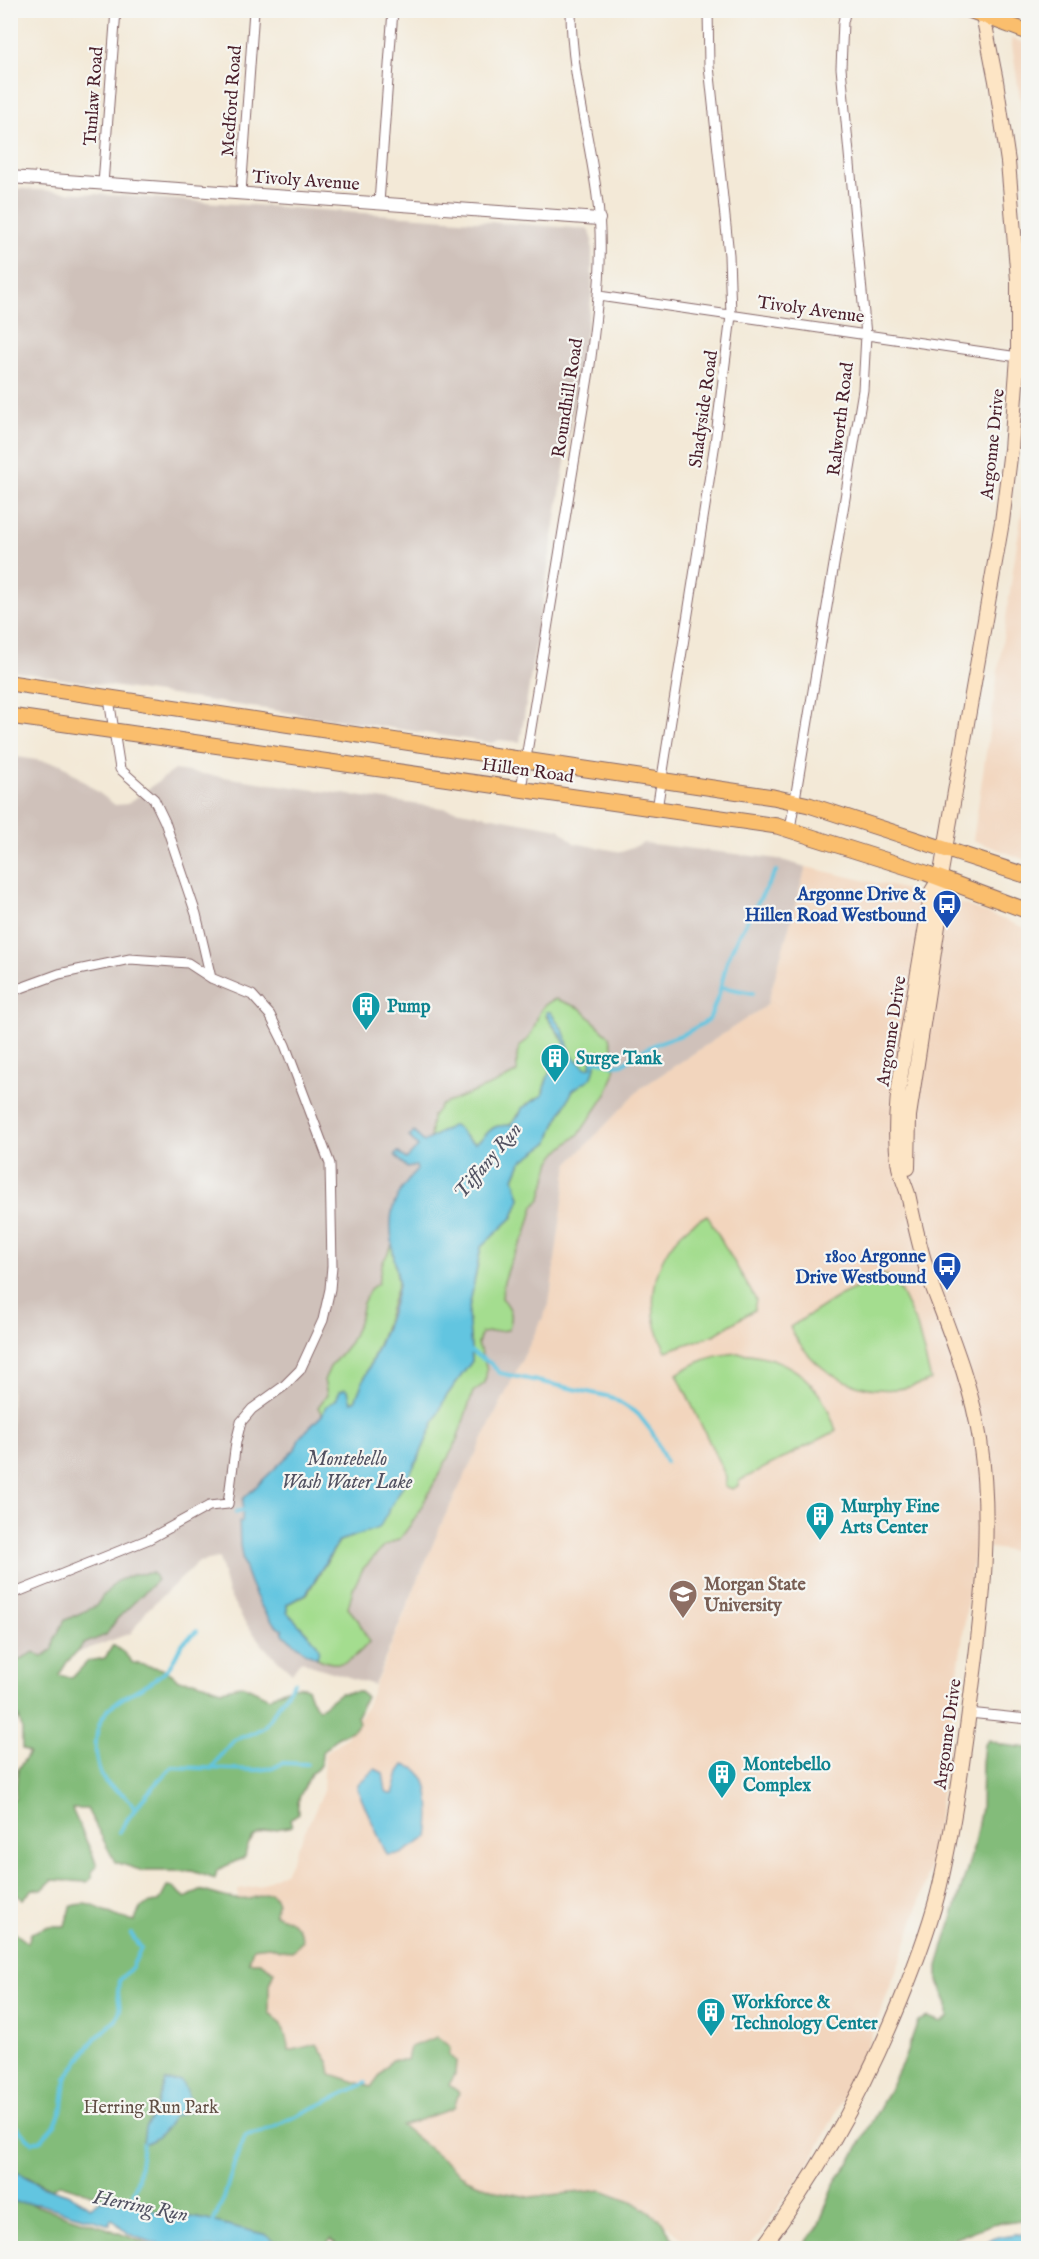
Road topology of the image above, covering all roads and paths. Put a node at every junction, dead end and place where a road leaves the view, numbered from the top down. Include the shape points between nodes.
1 (116, 10) edge
2 (254, 10) edge
3 (393, 10) edge
4 (571, 10) edge
5 (708, 10) edge
6 (846, 10) edge
7 (978, 12) edge
8 (1029, 32) edge
9 (10, 177) edge
10 (103, 184) junction
11 (241, 194) junction
12 (379, 203) junction
13 (599, 219) junction
14 (599, 296) junction
15 (731, 316) junction
16 (866, 335) junction
17 (1018, 357) junction
18 (10, 683) edge
19 (109, 699) junction
20 (10, 716) edge
21 (115, 732) junction
22 (526, 760) junction
23 (662, 779) junction
24 (521, 789) junction
25 (795, 801) junction
26 (657, 809) junction
27 (790, 829) junction
28 (946, 849) junction
29 (1029, 876) edge
30 (940, 878) junction
31 (1029, 911) edge
32 (211, 978) junction
33 (10, 992) edge
34 (10, 1595) edge
35 (969, 1713) junction
36 (1029, 1719) edge
37 (762, 2248) edge

1 - 10 street, Tunlaw Road
2 - 11 street, Medford Road
3 - 12 street
4 - 13 street, Roundhill Road
5 - 15 street, Shadyside Road via 709,66 729,255
6 - 16 street, Ralworth Road via 841,68
7 - 8 main road
7 - 17 main road, Argonne Drive via 996,81 1009,172 1018,280
9 - 10 street, Tivoly Avenue
10 - 11 street, Tivoly Avenue
11 - 12 street, Tivoly Avenue
12 - 13 street, Tivoly Avenue
13 - 14 street, Roundhill Road
14 - 15 street, Tivoly Avenue
14 - 22 street, Roundhill Road
15 - 16 street, Tivoly Avenue
15 - 23 street, Shadyside Road via 723,393
16 - 17 street, Tivoly Avenue
16 - 25 street, Ralworth Road via 858,426
17 - 28 main road, Argonne Drive via 1002,522
18 - 19 main road, Hillen Road
19 - 21 street
19 - 22 main road, Hillen Road
20 - 21 main road, Hillen Road
21 - 24 main road, Hillen Road
21 - 32 street via 120,769 154,799 165,822 196,914
22 - 23 main road, Hillen Road
22 - 24 street, Roundhill Road
23 - 25 main road, Hillen Road
23 - 26 street, Shadyside Road
24 - 26 main road, Hillen Road
25 - 27 street, Ralworth Road
25 - 28 main road, Hillen Road
26 - 27 main road, Hillen Road
27 - 30 main road, Hillen Road
28 - 29 main road, Hillen Road
28 - 30 main road, Argonne Drive
30 - 31 main road, Hillen Road
30 - 35 main road, Argonne Drive via 943,894 909,1116 907,1191 928,1274 970,1393 980,1442 987,1521 986,1569
32 - 33 street via 188,963 130,959 59,974
32 - 34 street via 244,990 270,1015 328,1157 333,1266 323,1320 295,1376 252,1408 241,1422 228,1504 209,1506 149,1539
35 - 36 street
35 - 37 main road, Argonne Drive via 939,1888 907,1984 847,2118 799,2197

